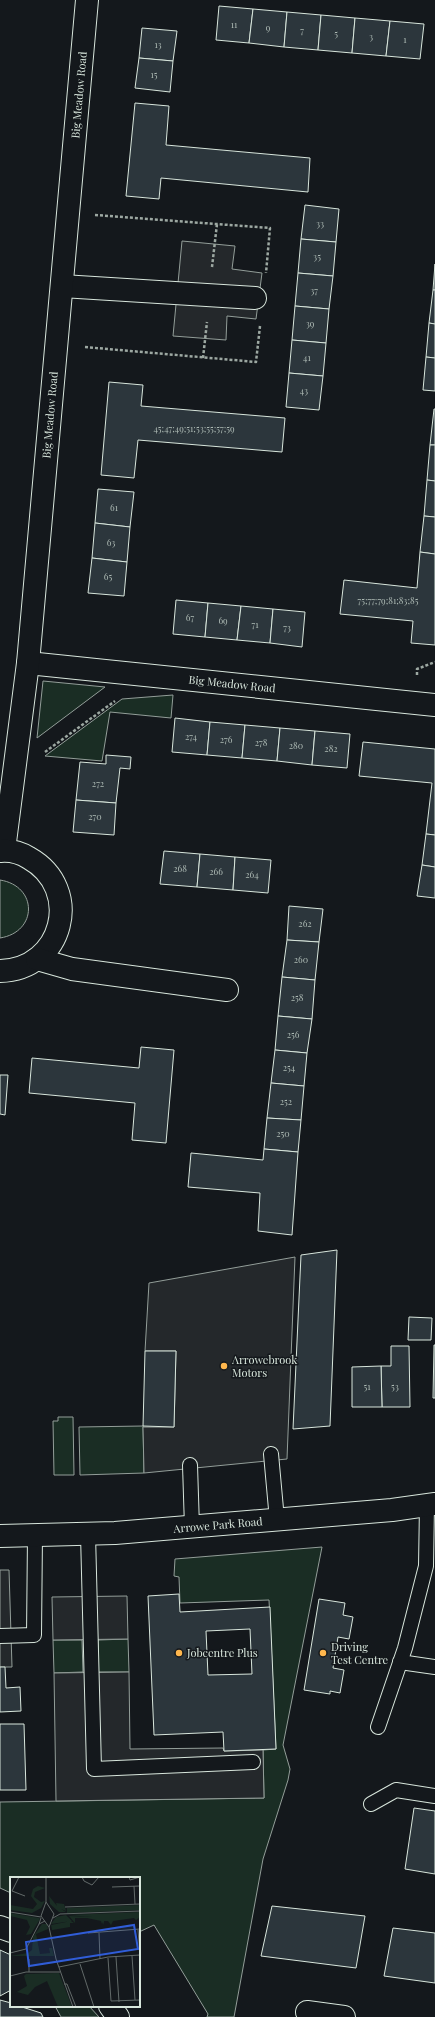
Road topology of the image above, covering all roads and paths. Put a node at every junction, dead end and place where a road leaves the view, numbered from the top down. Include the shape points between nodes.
1 (87, 0) edge
2 (62, 286) junction
3 (255, 298) dead end
4 (28, 663) junction
5 (126, 673) junction
6 (435, 705) edge
7 (16, 754) junction
8 (2, 851) edge
9 (37, 959) junction
10 (0, 971) edge
11 (227, 990) dead end
12 (271, 1454) dead end
13 (190, 1465) dead end
14 (431, 1504) edge
15 (277, 1520) junction
16 (192, 1527) junction
17 (88, 1534) junction
18 (35, 1535) junction
19 (0, 1536) edge
20 (0, 1636) edge
21 (400, 1662) junction
22 (435, 1667) edge
23 (378, 1727) dead end
24 (253, 1762) dead end
25 (435, 1796) edge
26 (372, 1804) dead end
27 (0, 1927) edge
28 (10, 1931) edge
29 (111, 2007) edge
30 (307, 2012) dead end
31 (118, 2017) edge
32 (341, 2017) edge

1 - 2 street, Big Meadow Road
2 - 3 street
2 - 4 street, Big Meadow Road
4 - 5 street, Big Meadow Road
4 - 7 street, Big Meadow Road
5 - 6 street, Big Meadow Road
5 - 7 path via 121,696 40,756
7 - 8 street, Big Meadow Road
8 - 9 street, Big Meadow Road via 22,854 38,863 51,876 59,893 61,912 58,930 50,946
9 - 10 street, Big Meadow Road via 10,971
9 - 11 street via 72,969
12 - 15 lane
13 - 16 lane
14 - 15 street, Arrowe Park Road
14 - 21 lane via 426,1566
15 - 16 street, Arrowe Park Road
16 - 17 street, Arrowe Park Road
17 - 18 street, Arrowe Park Road
17 - 24 lane via 94,1769
18 - 19 street, Arrowe Park Road
18 - 20 lane via 34,1635
21 - 22 lane
21 - 23 lane
25 - 26 lane via 396,1790
27 - 28 street
29 - 31 street
30 - 32 street

